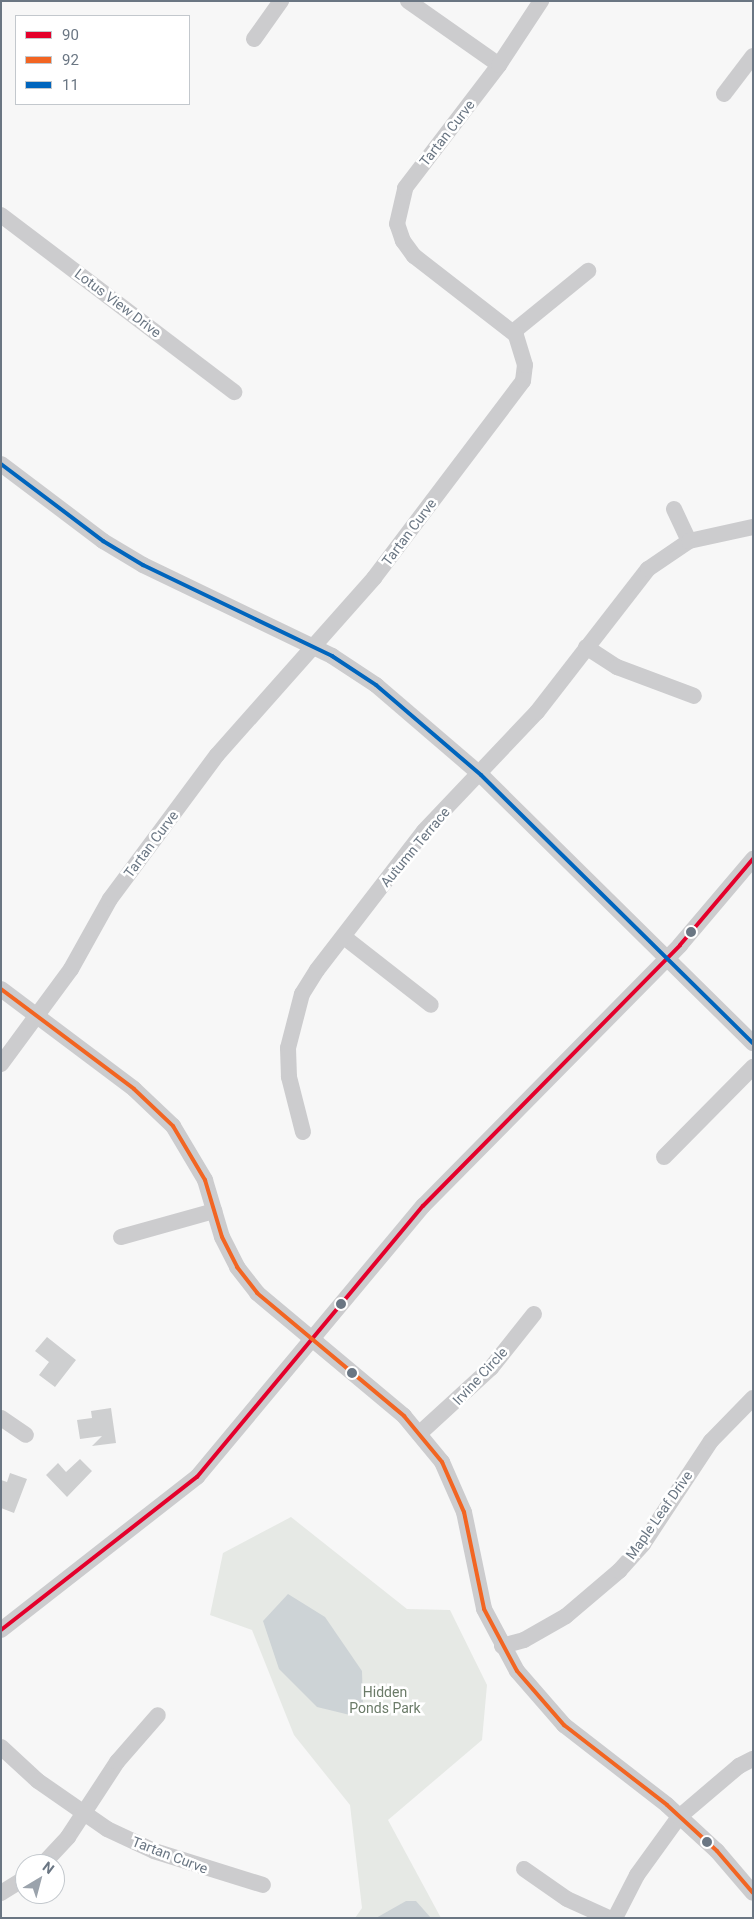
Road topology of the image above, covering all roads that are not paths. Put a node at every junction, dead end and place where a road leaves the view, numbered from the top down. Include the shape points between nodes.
1 (280, 1) edge
2 (408, 1) edge
3 (541, 1) edge
4 (254, 39) dead end
5 (753, 56) edge
6 (499, 65) junction
7 (724, 94) dead end
8 (1, 215) edge
9 (588, 271) dead end
10 (513, 332) junction
11 (234, 392) dead end
12 (1, 464) edge
13 (674, 509) dead end
14 (753, 528) edge
15 (689, 541) junction
16 (586, 647) junction
17 (312, 648) junction
18 (694, 696) dead end
19 (481, 775) junction
20 (753, 859) edge
21 (344, 936) junction
22 (667, 958) junction
23 (1, 989) edge
24 (431, 1005) dead end
25 (37, 1016) junction
26 (753, 1043) edge
27 (1, 1064) edge
28 (753, 1066) edge
29 (303, 1132) dead end
30 (664, 1157) dead end
31 (214, 1211) junction
32 (121, 1237) dead end
33 (534, 1314) dead end
34 (311, 1340) junction
35 (753, 1398) edge
36 (1, 1418) edge
37 (420, 1433) junction
38 (26, 1435) dead end
39 (1, 1630) edge
40 (502, 1646) junction
41 (158, 1715) dead end
42 (1, 1747) edge
43 (753, 1759) edge
44 (82, 1813) junction
45 (679, 1817) junction
46 (51, 1854) edge
47 (524, 1870) dead end
48 (15, 1884) edge
49 (263, 1885) dead end
50 (1, 1893) edge
51 (753, 1894) edge
52 (609, 1918) edge
53 (615, 1918) edge

1 - 4 street
2 - 6 street
3 - 6 street, Tartan Curve
5 - 7 street
6 - 10 street, Tartan Curve via 405,188 397,224 403,241 414,256
8 - 11 street, Lotus View Drive
9 - 10 street
10 - 17 street, Tartan Curve via 523,349 525,365 516,395 374,578
12 - 17 street via 103,541 143,565
13 - 15 street
14 - 15 street, Autumn Terrace
15 - 16 street, Autumn Terrace via 648,569
16 - 18 street via 617,667
16 - 19 street, Autumn Terrace via 537,712
17 - 19 street via 332,656 376,685
17 - 25 street, Tartan Curve via 216,755 110,899 71,970
19 - 21 street, Autumn Terrace via 424,831
19 - 22 street
20 - 22 street
21 - 24 street
21 - 29 street, Autumn Terrace via 302,994 293,1021 289,1077
22 - 26 street
22 - 34 street via 423,1206
23 - 25 street
25 - 27 street, Tartan Curve
25 - 31 street via 134,1089 173,1126 194,1159
28 - 30 street
31 - 32 street
31 - 34 street via 222,1238 247,1280
33 - 37 street, Irvine Circle via 491,1368
34 - 37 street
34 - 39 street via 196,1477
35 - 40 street, Maple Leaf Drive via 711,1441 643,1544 619,1571 566,1616 524,1640
36 - 38 street
37 - 40 street via 442,1462 454,1486 464,1512 484,1609
40 - 45 street via 539,1698 564,1725
41 - 44 street via 117,1762
42 - 44 street, Tartan Curve via 38,1781
43 - 45 street via 732,1771
44 - 46 street
44 - 49 street, Tartan Curve via 154,1851
45 - 51 street via 717,1851
45 - 53 street via 637,1875
47 - 52 street via 567,1899
48 - 50 street

